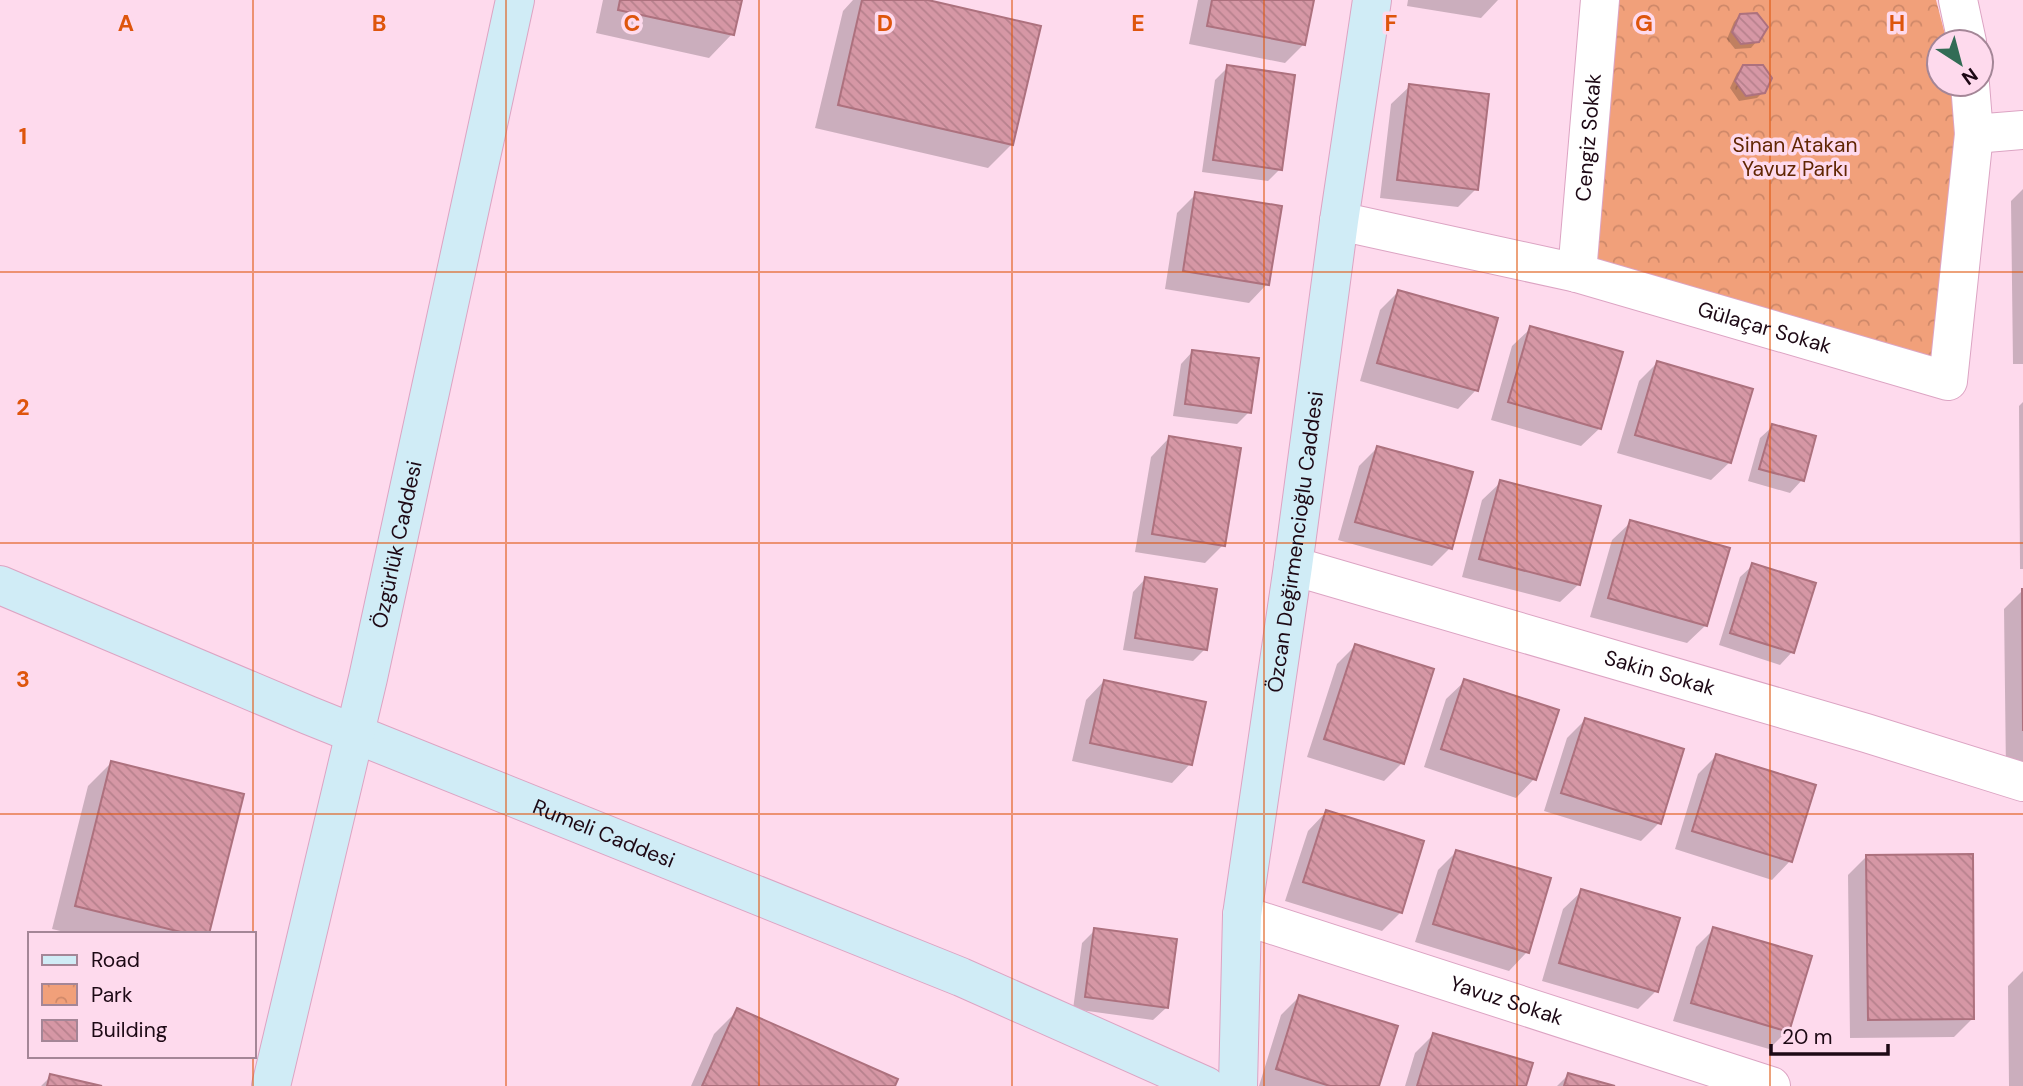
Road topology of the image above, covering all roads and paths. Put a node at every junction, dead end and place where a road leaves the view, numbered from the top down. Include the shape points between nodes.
1 (515, 0) edge
2 (1372, 0) edge
3 (1600, 0) edge
4 (1958, 0) edge
5 (1964, 28) edge
6 (1971, 98) edge
7 (2023, 130) edge
8 (1974, 134) junction
9 (1339, 220) junction
10 (1577, 273) junction
11 (1293, 566) junction
12 (0, 585) edge
13 (356, 733) junction
14 (2023, 782) edge
15 (1242, 915) junction
16 (271, 1086) edge
17 (1206, 1086) edge
18 (1238, 1086) edge
19 (1771, 1086) edge

1 - 13 main road, Özgürlük Caddesi
2 - 9 main road, Özcan Değirmencioğlu Caddesi
3 - 10 street, Cengiz Sokak
4 - 5 street
6 - 8 street
7 - 8 street
8 - 10 street, Gülaçar Sokak via 1948,381
9 - 10 street, Gülaçar Sokak
9 - 11 main road, Özcan Değirmencioğlu Caddesi
11 - 14 street, Sakin Sokak
11 - 15 main road, Özcan Değirmencioğlu Caddesi
12 - 13 main road, Rumeli Caddesi
13 - 16 main road, Özgürlük Caddesi
13 - 17 main road, Rumeli Caddesi via 961,977
15 - 18 main road, Özcan Değirmencioğlu Caddesi
15 - 19 street, Yavuz Sokak

